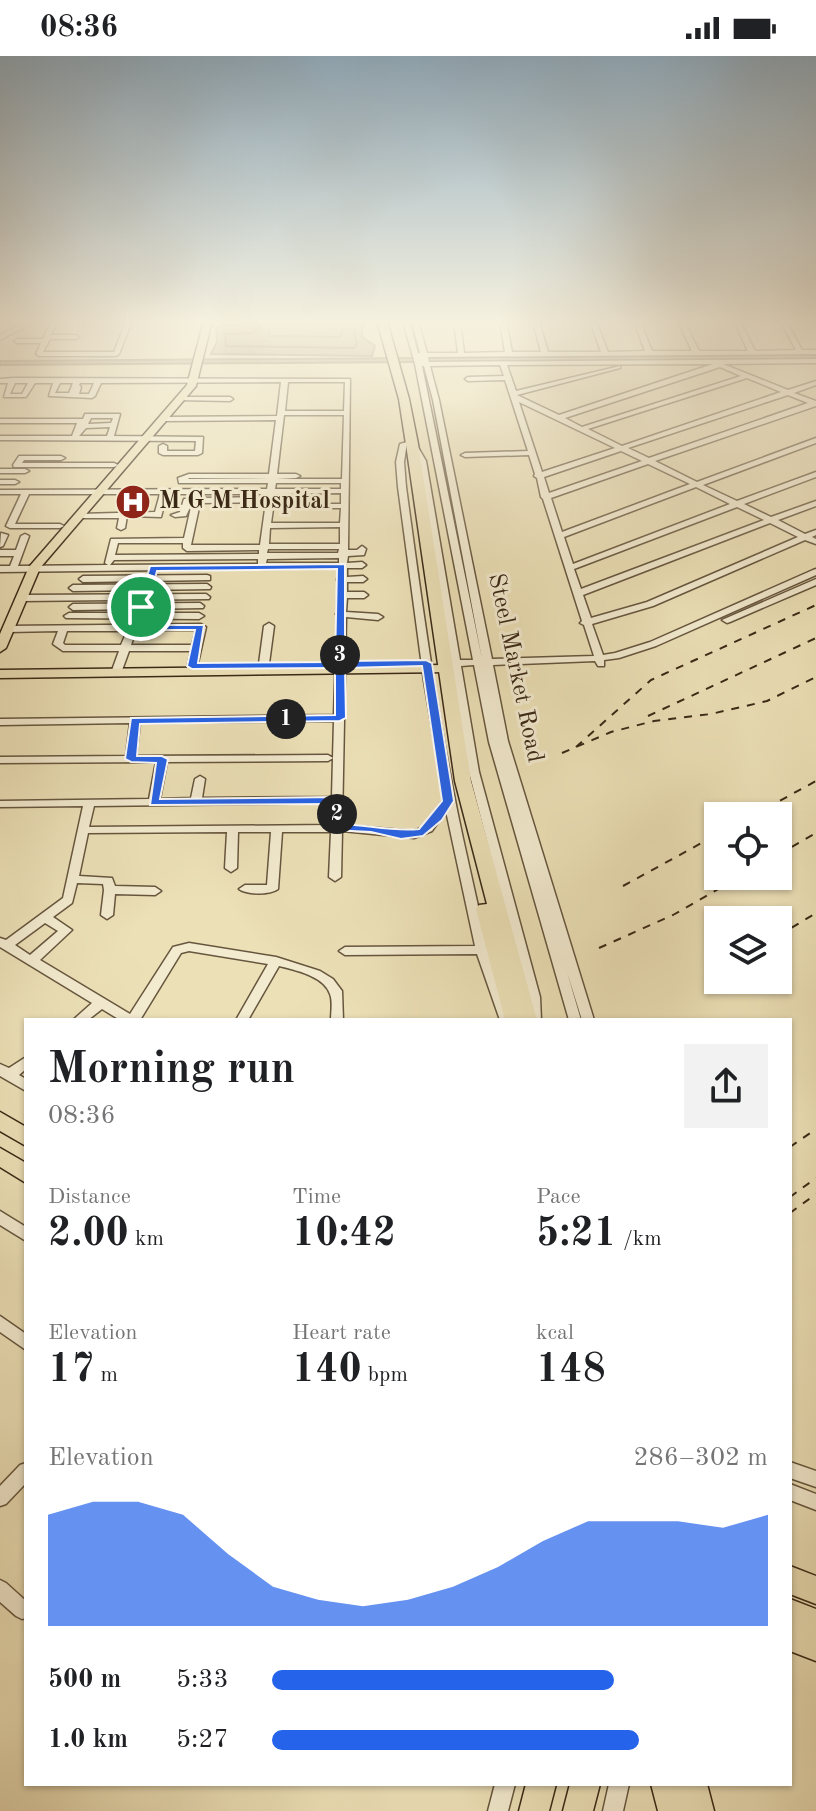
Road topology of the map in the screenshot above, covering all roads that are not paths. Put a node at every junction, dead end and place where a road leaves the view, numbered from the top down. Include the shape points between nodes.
1 (172, 403) edge
2 (177, 403) edge
3 (282, 403) edge
4 (347, 403) edge
5 (399, 403) edge
6 (430, 403) edge
7 (515, 403) edge
8 (528, 403) edge
9 (604, 403) edge
10 (663, 403) edge
11 (754, 403) edge
12 (815, 403) edge
13 (347, 413) junction
14 (280, 416) junction
15 (558, 418) junction
16 (164, 419) junction
17 (0, 421) edge
18 (37, 421) junction
19 (0, 429) edge
20 (15, 429) dead end
21 (582, 429) junction
22 (110, 438) junction
23 (0, 439) edge
24 (28, 439) junction
25 (72, 439) junction
26 (96, 439) junction
27 (816, 440) edge
28 (45, 441) junction
29 (141, 441) junction
30 (163, 446) junction
31 (181, 446) dead end
32 (620, 448) junction
33 (531, 453) junction
34 (465, 455) dead end
35 (648, 461) junction
36 (59, 462) junction
37 (114, 465) junction
38 (243, 469) dead end
39 (0, 471) edge
40 (15, 471) junction
41 (816, 474) edge
42 (273, 475) junction
43 (296, 476) dead end
44 (538, 476) junction
45 (56, 481) dead end
46 (345, 481) junction
47 (696, 484) junction
48 (8, 488) edge
49 (199, 488) junction
50 (344, 491) junction
51 (53, 492) junction
52 (94, 492) junction
53 (164, 492) junction
54 (545, 497) junction
55 (270, 499) junction
56 (332, 503) dead end
57 (736, 503) junction
58 (816, 503) edge
59 (129, 514) dead end
60 (175, 515) dead end
61 (79, 516) junction
62 (772, 521) junction
63 (343, 525) junction
64 (60, 526) junction
65 (267, 526) junction
66 (121, 528) dead end
67 (816, 532) edge
68 (25, 536) dead end
69 (558, 536) junction
70 (805, 536) junction
71 (816, 542) edge
72 (186, 548) junction
73 (343, 549) junction
74 (362, 549) dead end
75 (264, 552) junction
76 (0, 553) edge
77 (18, 553) junction
78 (110, 559) junction
79 (362, 565) dead end
80 (345, 566) junction
81 (153, 568) junction
82 (182, 568) junction
83 (569, 568) junction
84 (0, 569) edge
85 (23, 569) junction
86 (816, 572) edge
87 (363, 579) dead end
88 (345, 580) junction
89 (816, 582) edge
90 (75, 584) dead end
91 (577, 594) junction
92 (344, 595) junction
93 (364, 595) dead end
94 (204, 597) junction
95 (144, 598) junction
96 (15, 604) junction
97 (71, 612) dead end
98 (345, 616) junction
99 (378, 617) dead end
100 (585, 623) junction
101 (4, 625) edge
102 (269, 626) dead end
103 (134, 628) junction
104 (63, 629) junction
105 (0, 648) edge
106 (125, 648) junction
107 (196, 648) junction
108 (600, 661) junction
109 (483, 665) junction
110 (440, 666) junction
111 (0, 668) edge
112 (264, 668) junction
113 (340, 668) junction
114 (191, 669) junction
115 (116, 670) junction
116 (0, 674) edge
117 (340, 718) junction
118 (135, 720) junction
119 (0, 722) edge
120 (328, 758) dead end
121 (131, 759) junction
122 (162, 759) junction
123 (0, 760) edge
124 (200, 779) dead end
125 (337, 800) junction
126 (448, 801) junction
127 (89, 803) junction
128 (154, 803) junction
129 (196, 803) junction
130 (0, 804) edge
131 (277, 828) junction
132 (336, 828) junction
133 (233, 829) junction
134 (85, 830) junction
135 (231, 868) dead end
136 (335, 877) dead end
137 (73, 879) junction
138 (245, 889) dead end
139 (110, 890) junction
140 (155, 891) dead end
141 (107, 915) dead end
142 (46, 918) junction
143 (5, 949) edge
144 (482, 950) junction
145 (345, 951) dead end
146 (31, 961) junction
147 (276, 961) junction
148 (102, 1002) junction
149 (82, 1018) edge
150 (128, 1018) edge
151 (132, 1018) edge
152 (243, 1018) edge
153 (337, 1018) edge
154 (505, 1018) edge
155 (514, 1018) edge
156 (526, 1018) edge
157 (535, 1018) edge
158 (574, 1018) edge
159 (587, 1018) edge
160 (24, 1063) edge
161 (4, 1072) edge
162 (24, 1085) edge
163 (0, 1120) edge
164 (24, 1137) edge
165 (0, 1156) edge
166 (24, 1173) edge
167 (3, 1223) edge
168 (24, 1234) edge
169 (0, 1323) edge
170 (24, 1341) edge
171 (792, 1471) edge
172 (24, 1473) edge
173 (816, 1479) edge
174 (792, 1493) edge
175 (0, 1498) edge
176 (816, 1502) edge
177 (792, 1581) edge
178 (0, 1589) edge
179 (816, 1590) edge
180 (22, 1610) dead end
181 (792, 1614) edge
182 (816, 1623) edge
183 (792, 1638) edge
184 (816, 1647) edge
185 (504, 1786) edge
186 (540, 1786) edge
187 (584, 1786) edge
188 (619, 1786) edge
189 (667, 1786) edge
190 (693, 1786) edge
191 (498, 1811) edge
192 (534, 1811) edge
193 (578, 1811) edge
194 (613, 1811) edge
195 (673, 1811) edge
196 (699, 1811) edge

1 - 29 main road
2 - 16 main road
3 - 14 street
4 - 13 street
5 - 110 highway
6 - 109 street, Steel Market Road
7 - 33 street
8 - 15 street
9 - 15 street
10 - 21 street
11 - 32 street
12 - 35 street
13 - 14 street
13 - 46 street
14 - 16 street
14 - 42 street
15 - 21 street
16 - 29 main road
17 - 18 street
18 - 24 street
18 - 25 street via 81,421
19 - 20 street
21 - 32 street
22 - 25 street via 114,425 84,426
22 - 26 street
22 - 29 street
23 - 24 street
24 - 25 street
24 - 28 street
24 - 28 street via 21,457 38,456
25 - 26 street
25 - 28 street
25 - 36 street
26 - 29 street
27 - 47 street
29 - 30 street
29 - 30 street via 200,439 198,453 163,453
29 - 37 main road
29 - 52 main road
30 - 31 street
32 - 35 street
32 - 44 street
33 - 34 street
33 - 44 street
35 - 47 street
35 - 54 street
36 - 37 street
36 - 40 street via 56,470
37 - 52 main road
38 - 42 street
39 - 40 street
40 - 48 street
41 - 57 street
42 - 43 street
42 - 46 street
42 - 49 street
42 - 55 street
44 - 54 street
45 - 51 street
46 - 50 street
47 - 57 street
47 - 69 street
48 - 51 street
48 - 64 street via 10,526
49 - 53 street
49 - 55 street
49 - 55 street
49 - 60 street via 183,514
49 - 72 street
50 - 55 street
50 - 63 street
51 - 52 street
52 - 53 street
52 - 61 main road
52 - 64 main road
53 - 59 street via 158,515
54 - 69 street
55 - 56 street
55 - 65 street
57 - 62 street
57 - 83 street
58 - 62 street
61 - 66 street via 123,516
61 - 85 main road
62 - 70 street
62 - 91 street
63 - 65 street
63 - 73 street
64 - 85 main road
65 - 75 street
67 - 70 street
68 - 77 street
69 - 83 street
70 - 71 street
70 - 100 street via 650,604
72 - 75 street
72 - 78 street
72 - 78 street via 114,541
72 - 82 street
73 - 74 street
73 - 75 street
73 - 75 street
73 - 80 street
75 - 80 street
75 - 82 street
76 - 77 street
77 - 85 street
78 - 81 street
78 - 85 street
79 - 80 street
80 - 88 street
81 - 82 street
81 - 95 street
83 - 91 street
84 - 85 street
85 - 96 main road
85 - 96 main road
86 - 108 street via 653,644
87 - 88 street
88 - 92 street
89 - 108 street via 658,650
90 - 95 street via 110,584
91 - 100 street
92 - 93 street
92 - 98 street
94 - 95 street
94 - 95 street
94 - 95 street via 187,583
95 - 96 street
95 - 97 street via 111,612
95 - 103 street
96 - 101 main road
98 - 99 street
98 - 113 street
100 - 108 street
101 - 104 street
101 - 105 main road
102 - 112 street
103 - 104 street
103 - 106 street
103 - 107 street via 201,627
104 - 106 street via 58,644 63,648
106 - 107 street
106 - 115 street
107 - 114 street
108 - 109 street
109 - 110 street
109 - 158 street, Steel Market Road via 494,742
109 - 159 street, Steel Market Road
110 - 113 main road
110 - 126 street
110 - 155 highway via 449,770
110 - 156 highway via 463,781
110 - 157 street via 531,984
111 - 115 main road
112 - 113 main road
112 - 114 main road
113 - 117 street
114 - 115 main road
115 - 116 main road
117 - 118 street
117 - 125 street
118 - 119 street via 87,726
118 - 121 street
120 - 122 street
121 - 122 street
121 - 123 street
122 - 128 street
124 - 129 street
125 - 129 street
125 - 132 street
126 - 132 street via 428,829 414,835
126 - 144 street
127 - 128 street
127 - 130 street
127 - 134 street
128 - 129 street
131 - 132 street
131 - 133 street
131 - 138 street via 272,889
132 - 136 street
133 - 134 street
133 - 135 street
134 - 137 street
137 - 139 street via 103,879
137 - 142 street via 68,900
139 - 140 street
139 - 141 street
142 - 143 street
142 - 146 street via 67,928
143 - 146 street
144 - 145 street
144 - 154 street
146 - 148 street
147 - 151 street via 189,947 177,950
147 - 152 street
147 - 153 street via 333,986
148 - 149 street
148 - 150 street
160 - 161 street
161 - 162 street
163 - 164 highway
165 - 166 highway
167 - 168 street
169 - 170 street
171 - 173 street
172 - 175 street
174 - 176 street
177 - 179 highway
178 - 180 street
181 - 182 highway
183 - 184 highway
185 - 191 street
186 - 192 highway
187 - 193 highway
188 - 194 street
189 - 195 highway
190 - 196 highway

